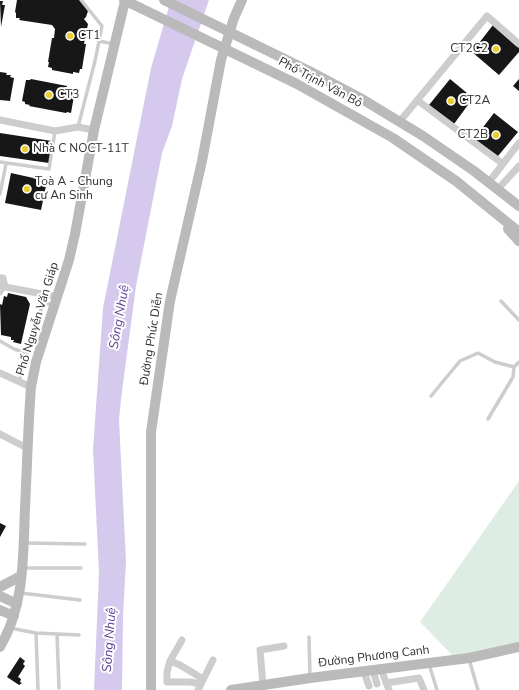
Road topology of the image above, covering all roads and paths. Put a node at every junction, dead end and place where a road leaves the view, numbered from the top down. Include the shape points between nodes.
1 (81, 0) edge
2 (125, 0) edge
3 (164, 0) edge
4 (242, 0) edge
5 (229, 33) junction
6 (99, 41) junction
7 (114, 44) junction
8 (519, 44) edge
9 (219, 47) junction
10 (417, 100) junction
11 (0, 120) edge
12 (400, 121) junction
13 (78, 127) junction
14 (94, 130) junction
15 (55, 131) junction
16 (519, 143) edge
17 (0, 162) edge
18 (6, 164) junction
19 (503, 164) junction
20 (519, 166) edge
21 (488, 182) junction
22 (498, 189) junction
23 (0, 194) edge
24 (518, 206) edge
25 (491, 209) junction
26 (519, 232) edge
27 (519, 241) edge
28 (0, 278) edge
29 (2, 287) edge
30 (0, 294) edge
31 (43, 294) junction
32 (57, 301) junction
33 (501, 301) dead end
34 (43, 303) junction
35 (519, 320) edge
36 (0, 341) edge
37 (27, 353) junction
38 (519, 362) edge
39 (514, 367) junction
40 (0, 373) edge
41 (19, 382) junction
42 (31, 387) junction
43 (431, 396) dead end
44 (488, 419) dead end
45 (0, 434) edge
46 (27, 448) junction
47 (24, 543) junction
48 (85, 544) dead end
49 (81, 568) dead end
50 (22, 572) junction
51 (0, 587) edge
52 (20, 593) junction
53 (0, 596) edge
54 (80, 600) dead end
55 (17, 604) junction
56 (0, 610) edge
57 (14, 616) junction
58 (10, 628) junction
59 (36, 633) junction
60 (57, 634) junction
61 (79, 635) dead end
62 (309, 637) dead end
63 (182, 640) dead end
64 (1, 642) edge
65 (284, 646) dead end
66 (519, 647) edge
67 (469, 658) junction
68 (213, 660) dead end
69 (170, 661) junction
70 (428, 663) junction
71 (372, 670) junction
72 (310, 678) junction
73 (201, 684) edge
74 (377, 684) dead end
75 (263, 686) junction
76 (369, 686) dead end
77 (387, 687) edge
78 (59, 688) dead end
79 (38, 690) edge
80 (151, 690) edge
81 (231, 690) edge
82 (424, 690) edge
83 (437, 690) edge
84 (478, 690) edge

1 - 6 lane via 102,26
2 - 7 street, Phố Nguyễn Văn Giáp
2 - 9 street, Phố Trịnh Văn Bô
3 - 5 street, Phố Trịnh Văn Bô
4 - 5 street, Đường Phúc Diễn
5 - 9 street, Đường Phúc Diễn
5 - 12 street, Phố Trịnh Văn Bô via 309,71
6 - 7 lane
6 - 13 lane
7 - 14 street, Phố Nguyễn Văn Giáp
8 - 10 street via 487,16
9 - 25 street, Phố Trịnh Văn Bô via 297,84 393,138 456,181
9 - 80 street, Đường Phúc Diễn via 202,161 170,301 151,432
10 - 12 street
10 - 19 street
11 - 15 street
12 - 21 street, Phố Trịnh Văn Bô
13 - 14 street
13 - 15 street
14 - 32 street, Phố Nguyễn Văn Giáp via 75,234
15 - 18 lane via 48,169
16 - 19 street
17 - 18 lane
18 - 23 lane
19 - 21 street
20 - 22 street
21 - 22 street, Phố Trịnh Văn Bô
22 - 24 street, Phố Trịnh Văn Bô
25 - 26 street, Phố Trịnh Văn Bô
25 - 27 street, Phố Trịnh Văn Bô
28 - 29 street via 3,278
29 - 30 lane
29 - 31 street
31 - 32 street
31 - 34 lane
32 - 34 lane
32 - 42 street, Phố Nguyễn Văn Giáp via 36,362
33 - 35 lane
34 - 37 lane
36 - 37 lane
37 - 41 lane
38 - 39 lane
39 - 43 lane via 495,362 478,353 460,361
39 - 44 lane via 513,377
40 - 41 street
41 - 42 street
42 - 46 street, Phố Nguyễn Văn Giáp
45 - 46 street
46 - 47 street, Phố Nguyễn Văn Giáp
47 - 48 lane
47 - 50 street, Phố Nguyễn Văn Giáp
49 - 50 lane
50 - 51 street
50 - 52 street, Phố Nguyễn Văn Giáp
52 - 54 lane
52 - 55 street, Phố Nguyễn Văn Giáp
53 - 55 street
55 - 57 street, Phố Nguyễn Văn Giáp
56 - 57 street
57 - 58 street, Phố Nguyễn Văn Giáp
58 - 59 lane
58 - 64 street, Phố Nguyễn Văn Giáp
59 - 60 lane
59 - 79 lane
60 - 61 lane
60 - 78 lane
62 - 72 lane
63 - 69 street
65 - 75 street via 260,650
66 - 67 street, Đường Phương Canh
67 - 70 street, Đường Phương Canh
67 - 84 lane
68 - 73 street
69 - 73 street via 180,665
69 - 73 street via 167,682
70 - 71 street, Đường Phương Canh
70 - 83 lane
71 - 72 street, Đường Phương Canh
71 - 74 street
71 - 76 street
71 - 77 street
72 - 75 street, Đường Phương Canh
75 - 81 street, Đường Phương Canh
77 - 82 street via 419,678

